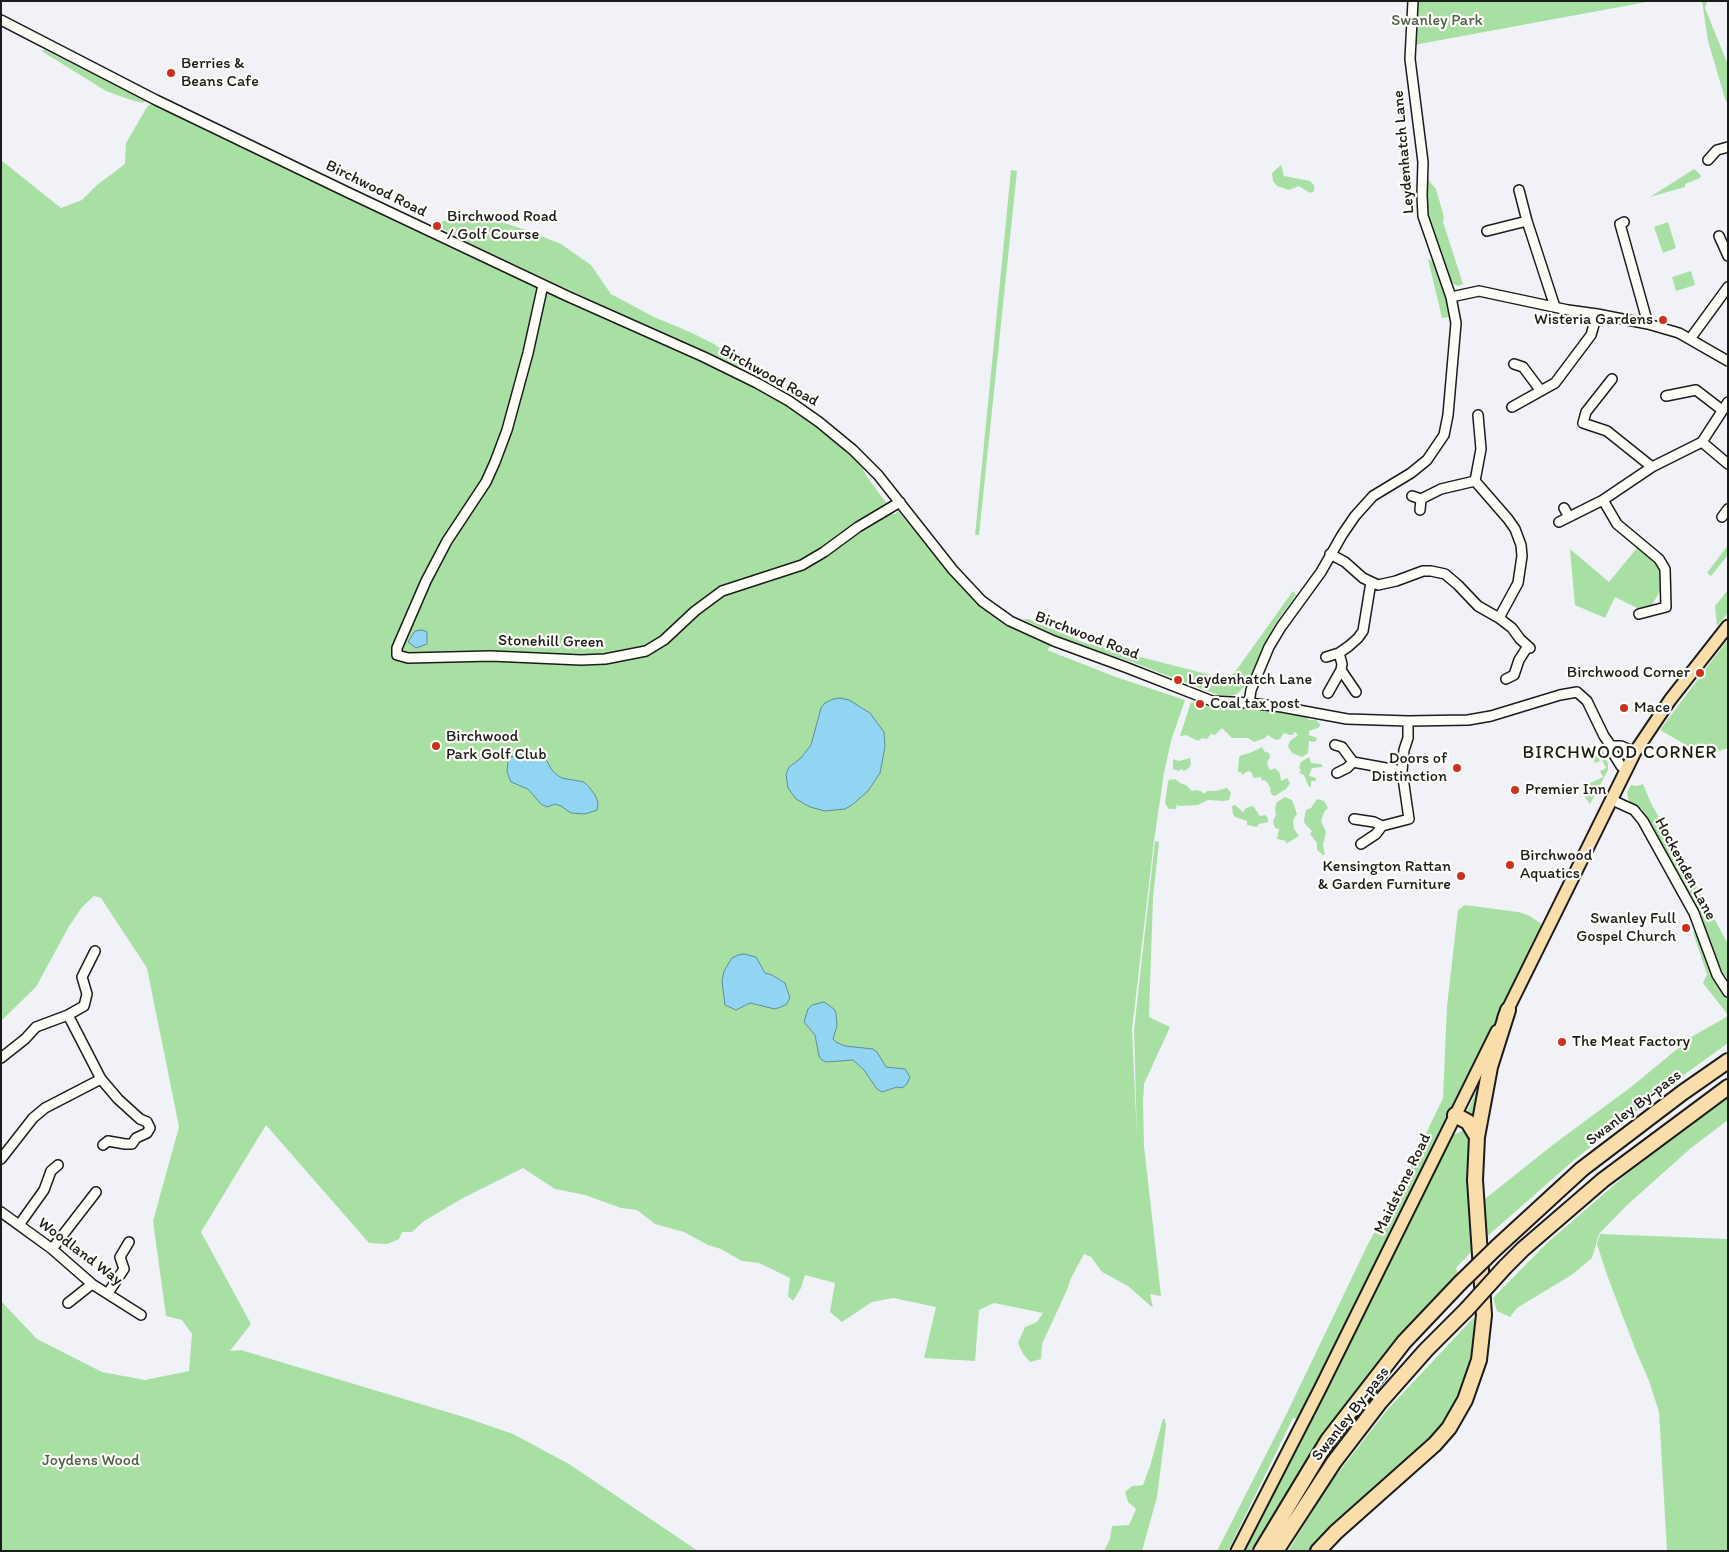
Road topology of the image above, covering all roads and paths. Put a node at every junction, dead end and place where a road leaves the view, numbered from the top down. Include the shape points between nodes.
1 (1413, 1) edge
2 (1, 20) edge
3 (1728, 146) edge
4 (1708, 160) dead end
5 (1519, 190) dead end
6 (1527, 221) junction
7 (1624, 222) dead end
8 (1487, 231) dead end
9 (1719, 236) dead end
10 (1728, 256) edge
11 (542, 285) junction
12 (1728, 287) edge
13 (1451, 297) junction
14 (1555, 307) junction
15 (1597, 314) junction
16 (1648, 324) junction
17 (1690, 339) junction
18 (1728, 362) edge
19 (1514, 364) dead end
20 (1612, 379) dead end
21 (1542, 391) junction
22 (1666, 396) dead end
23 (1512, 406) dead end
24 (1725, 406) edge
25 (1478, 415) dead end
26 (1702, 442) junction
27 (1728, 464) edge
28 (1652, 467) junction
29 (1475, 481) junction
30 (1603, 500) junction
31 (900, 502) junction
32 (1564, 508) dead end
33 (1420, 510) dead end
34 (1569, 517) junction
35 (1559, 522) dead end
36 (1330, 554) junction
37 (1371, 582) junction
38 (1639, 614) dead end
39 (1499, 618) junction
40 (1728, 626) edge
41 (1339, 653) junction
42 (1326, 657) dead end
43 (1341, 670) junction
44 (1506, 679) dead end
45 (1356, 692) dead end
46 (1328, 693) dead end
47 (1249, 703) junction
48 (1408, 721) junction
49 (1335, 745) dead end
50 (1611, 746) junction
51 (1635, 752) junction
52 (1353, 762) junction
53 (1627, 770) junction
54 (1402, 771) junction
55 (1337, 773) dead end
56 (1612, 800) junction
57 (1354, 819) dead end
58 (1382, 826) junction
59 (1361, 844) dead end
60 (96, 951) dead end
61 (1728, 992) edge
62 (1508, 1010) junction
63 (68, 1015) junction
64 (1, 1058) edge
65 (1728, 1061) edge
66 (101, 1079) junction
67 (1728, 1087) edge
68 (1455, 1115) junction
69 (1477, 1137) junction
70 (103, 1145) dead end
71 (1, 1159) edge
72 (58, 1165) dead end
73 (96, 1192) dead end
74 (1, 1212) edge
75 (19, 1225) junction
76 (129, 1242) dead end
77 (52, 1249) junction
78 (92, 1284) junction
79 (108, 1293) junction
80 (68, 1303) dead end
81 (141, 1315) dead end
82 (1237, 1551) edge
83 (1260, 1551) edge
84 (1276, 1551) edge
85 (1318, 1551) edge

1 - 13 street, Leydenhatch Lane via 1410,59 1422,162 1423,216
2 - 11 street, Birchwood Road via 156,100
3 - 4 street via 1717,150
5 - 6 street
6 - 8 street
6 - 14 street
7 - 16 street via 1620,224
9 - 10 street
11 - 31 street, Birchwood Road via 713,361 789,401 853,450
11 - 31 street, Stonehill Green via 528,353 495,462 426,581 396,655 573,660 605,659 646,651 664,640 694,611 722,591 802,565
12 - 17 street
13 - 14 street via 1479,291
13 - 36 street, Leydenhatch Lane via 1456,328 1444,435 1427,460 1373,496 1354,516
14 - 15 street
15 - 16 street
15 - 21 street via 1591,335 1582,348 1555,383
16 - 17 street
17 - 18 street
19 - 21 street via 1523,367
20 - 28 street via 1586,412 1583,424 1607,431
21 - 23 street
22 - 24 street via 1696,390
24 - 26 street
25 - 29 street via 1481,449
26 - 27 street
26 - 28 street
28 - 30 street
29 - 33 street via 1416,498
29 - 39 street via 1508,519 1521,545 1518,583
30 - 34 street
30 - 38 street via 1617,524 1659,559 1665,569 1666,607
31 - 47 street, Birchwood Road via 952,570 982,601 1010,621 1212,701
32 - 34 street
34 - 35 street
36 - 37 street
36 - 47 street, Leydenhatch Lane via 1269,647
37 - 39 street via 1386,584 1423,571 1439,573 1451,578 1478,606
37 - 41 street via 1363,631
39 - 44 street via 1529,647 1514,675
40 - 51 main road, Maidstone Road via 1670,700
41 - 42 street
41 - 43 street
43 - 45 street
43 - 46 street
47 - 48 street, Birchwood Road via 1346,719
48 - 50 street, Birchwood Road via 1479,718 1577,692 1587,700
48 - 54 street
49 - 52 street via 1342,747
50 - 51 street
50 - 53 street, Birchwood Road via 1621,766
51 - 53 main road, Maidstone Road
52 - 54 street
52 - 55 street
53 - 56 main road, Maidstone Road
54 - 58 street via 1409,819
56 - 61 street, Hockenden Lane via 1634,810 1643,820 1694,913 1717,975
56 - 62 main road, Maidstone Road
57 - 58 street
58 - 59 street
60 - 63 street via 82,977 87,994 84,1006
62 - 68 main road, Maidstone Road
62 - 69 highway via 1490,1068
63 - 64 street via 36,1027
63 - 66 street
65 - 83 highway, Swanley By-pass, bridge via 1582,1169 1460,1283 1404,1342 1328,1440
66 - 70 street via 150,1128 132,1144 108,1141
66 - 71 street via 45,1108 33,1118
67 - 84 highway, Swanley By-pass, bridge via 1603,1180 1505,1267 1380,1402 1334,1462
68 - 69 highway via 1468,1122
68 - 82 main road, Maidstone Road
69 - 85 highway via 1475,1180 1484,1315 1479,1360 1465,1400 1449,1428 1435,1444
72 - 75 street via 51,1171 44,1190
73 - 77 street
74 - 75 street, Woodland Way
75 - 77 street, Woodland Way
76 - 79 street via 120,1257 124,1269
77 - 78 street, Woodland Way
78 - 79 street, Woodland Way
78 - 80 street
79 - 81 street, Woodland Way

